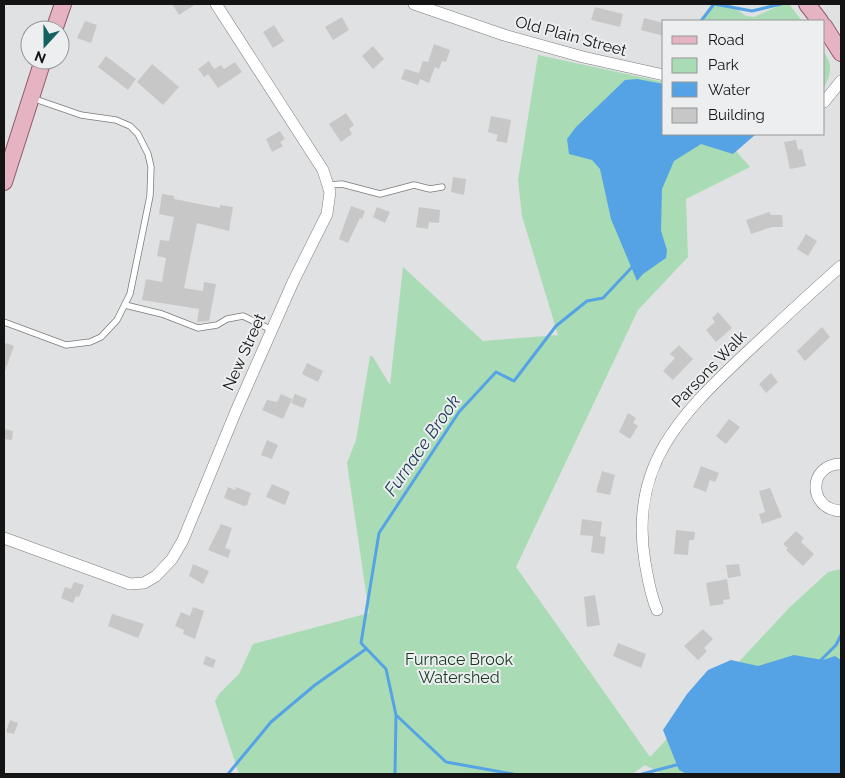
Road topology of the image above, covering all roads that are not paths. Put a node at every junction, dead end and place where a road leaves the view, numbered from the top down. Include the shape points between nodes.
1 (63, 4) edge
2 (216, 4) edge
3 (414, 4) edge
4 (807, 4) edge
5 (57, 20) edge
6 (819, 20) edge
7 (825, 28) edge
8 (841, 53) edge
9 (40, 70) edge
10 (662, 75) edge
11 (841, 81) edge
12 (30, 98) junction
13 (825, 101) edge
14 (4, 182) edge
15 (329, 185) junction
16 (442, 187) dead end
17 (841, 266) edge
18 (125, 305) junction
19 (4, 322) edge
20 (272, 330) junction
21 (841, 464) edge
22 (841, 511) edge
23 (4, 538) edge
24 (656, 610) dead end

1 - 5 main road
2 - 15 street, New Street via 319,163
3 - 10 street, Old Plain Street via 511,37
4 - 6 main road
7 - 8 main road
9 - 12 main road
11 - 13 street
12 - 14 main road
12 - 18 lane via 81,115 116,120 130,126 144,144 151,167 150,196
15 - 16 lane via 342,184 380,194 414,185 430,189
15 - 20 street, New Street via 327,214
17 - 24 street, Parsons Walk via 701,396 657,460 644,492 641,521 648,584
18 - 19 lane via 110,330 101,337 78,345 55,342
18 - 20 lane via 162,314 198,328 243,316
20 - 23 street, New Street via 183,540 172,559 156,576 144,583 130,584
21 - 22 street via 823,470 816,480 816,491 823,505

